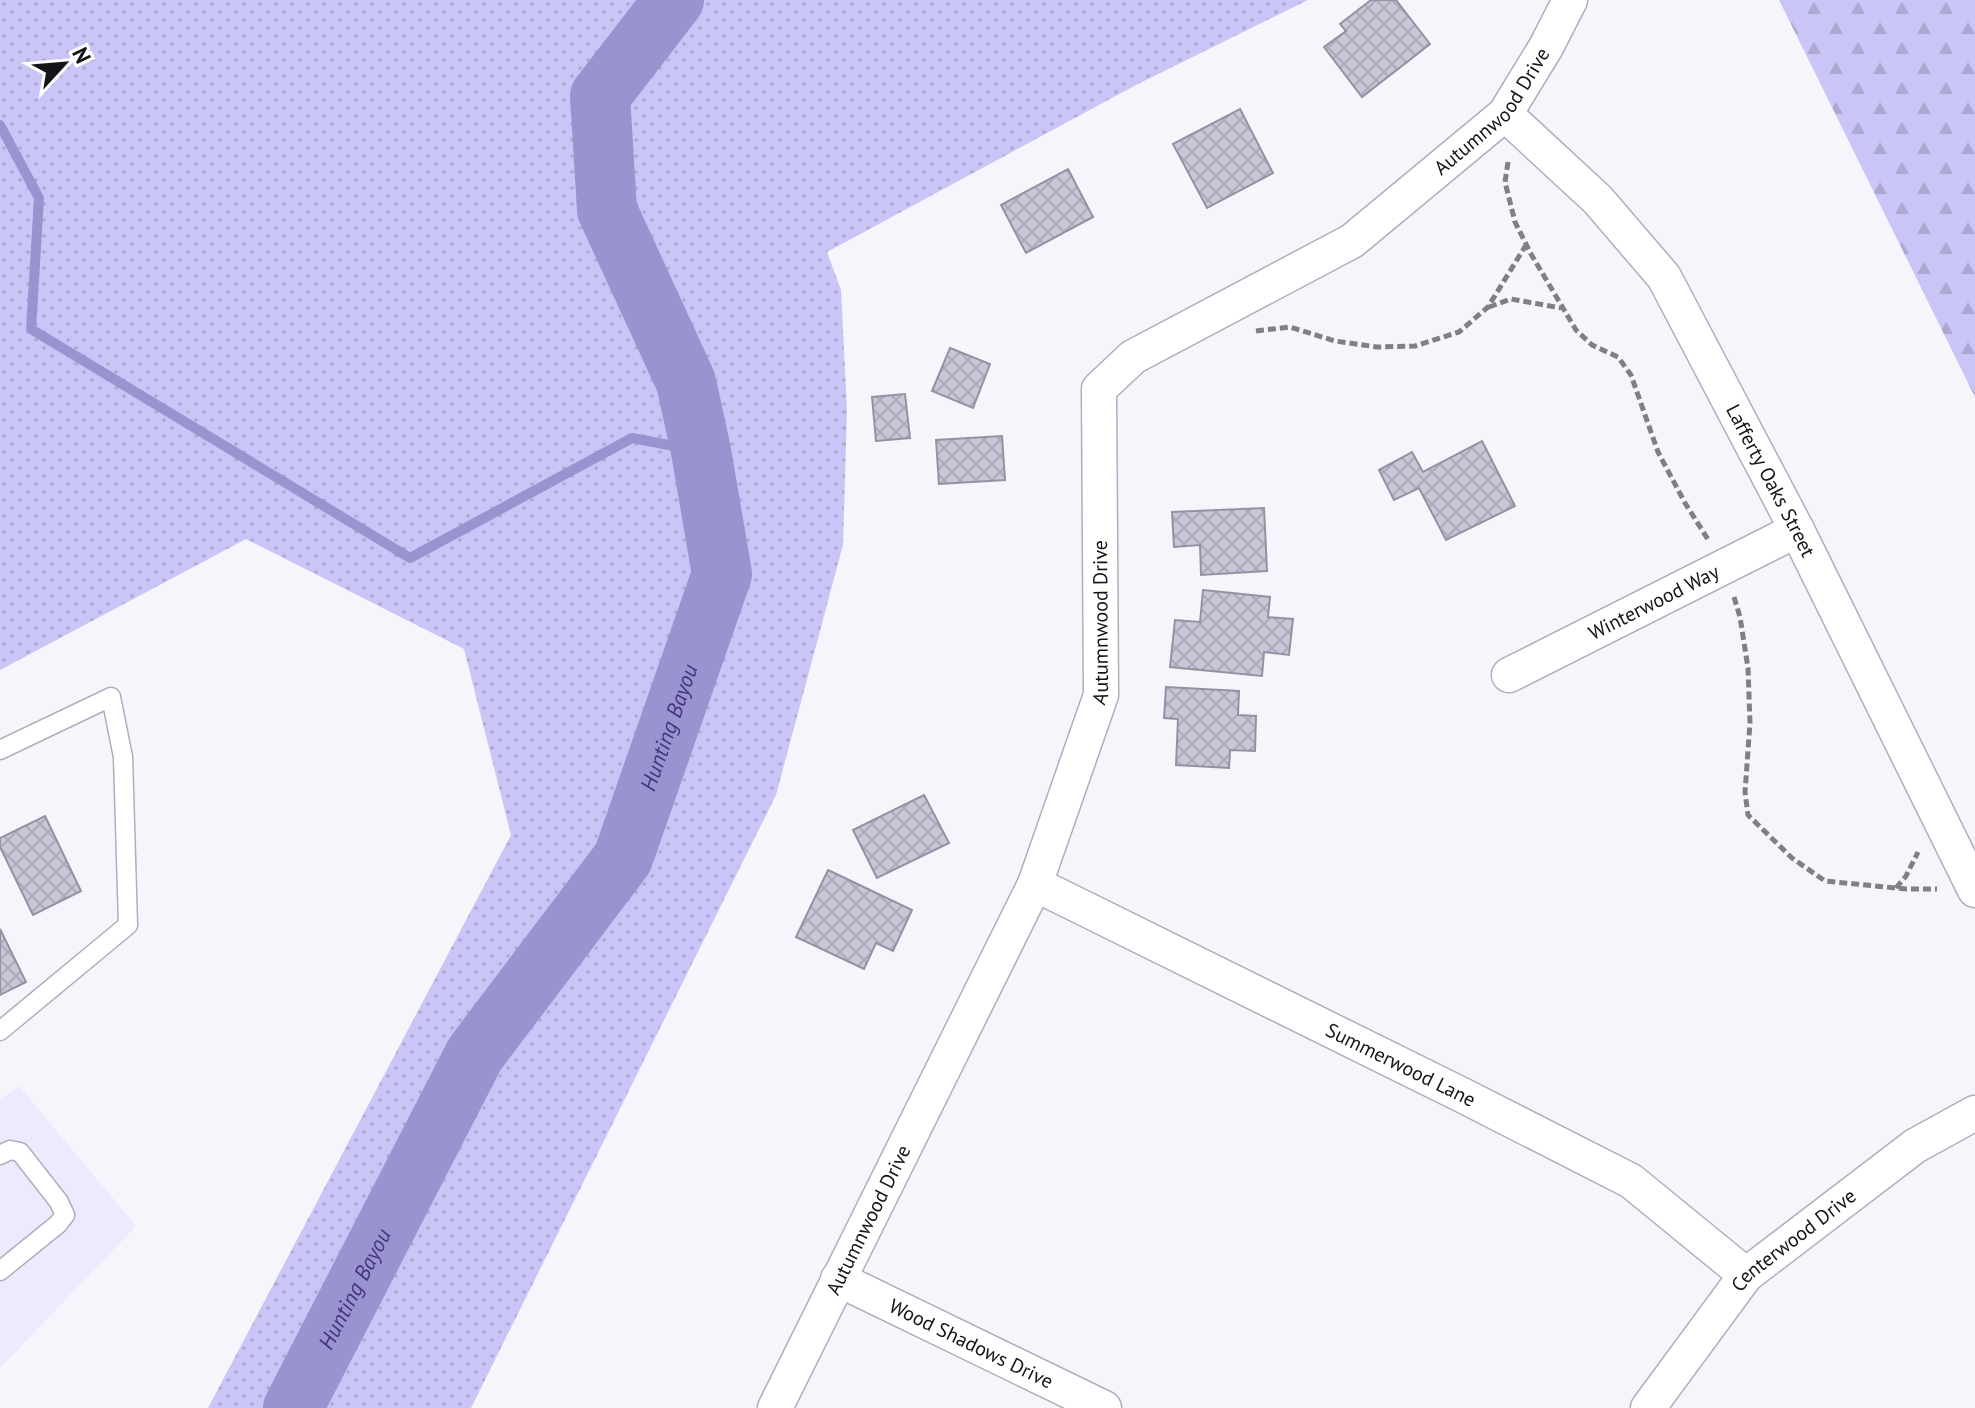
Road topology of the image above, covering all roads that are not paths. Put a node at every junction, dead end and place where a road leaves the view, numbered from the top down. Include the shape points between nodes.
1 (1570, 0) edge
2 (1512, 121) junction
3 (1797, 530) junction
4 (1509, 675) dead end
5 (0, 750) edge
6 (1035, 884) junction
7 (1974, 889) edge
8 (0, 1031) edge
9 (1975, 1113) edge
10 (0, 1155) edge
11 (0, 1271) edge
12 (1746, 1275) junction
13 (838, 1279) junction
14 (775, 1408) edge
15 (1104, 1408) edge
16 (1648, 1408) edge

1 - 2 street, Autumnwood Drive
2 - 3 street, Lafferty Oaks Street via 1598,200 1664,277
2 - 6 street, Autumnwood Drive via 1352,241 1133,357 1099,389 1101,695
3 - 4 street, Winterwood Way
3 - 7 street, Lafferty Oaks Street
5 - 8 lane via 111,697 123,757 128,925
6 - 12 street, Summerwood Lane via 1631,1181
6 - 13 street, Autumnwood Drive
9 - 12 street, Centerwood Drive via 1915,1146
10 - 11 lane via 20,1152 65,1215
12 - 16 street, Centerwood Drive
13 - 14 street, Autumnwood Drive
13 - 15 street, Wood Shadows Drive

